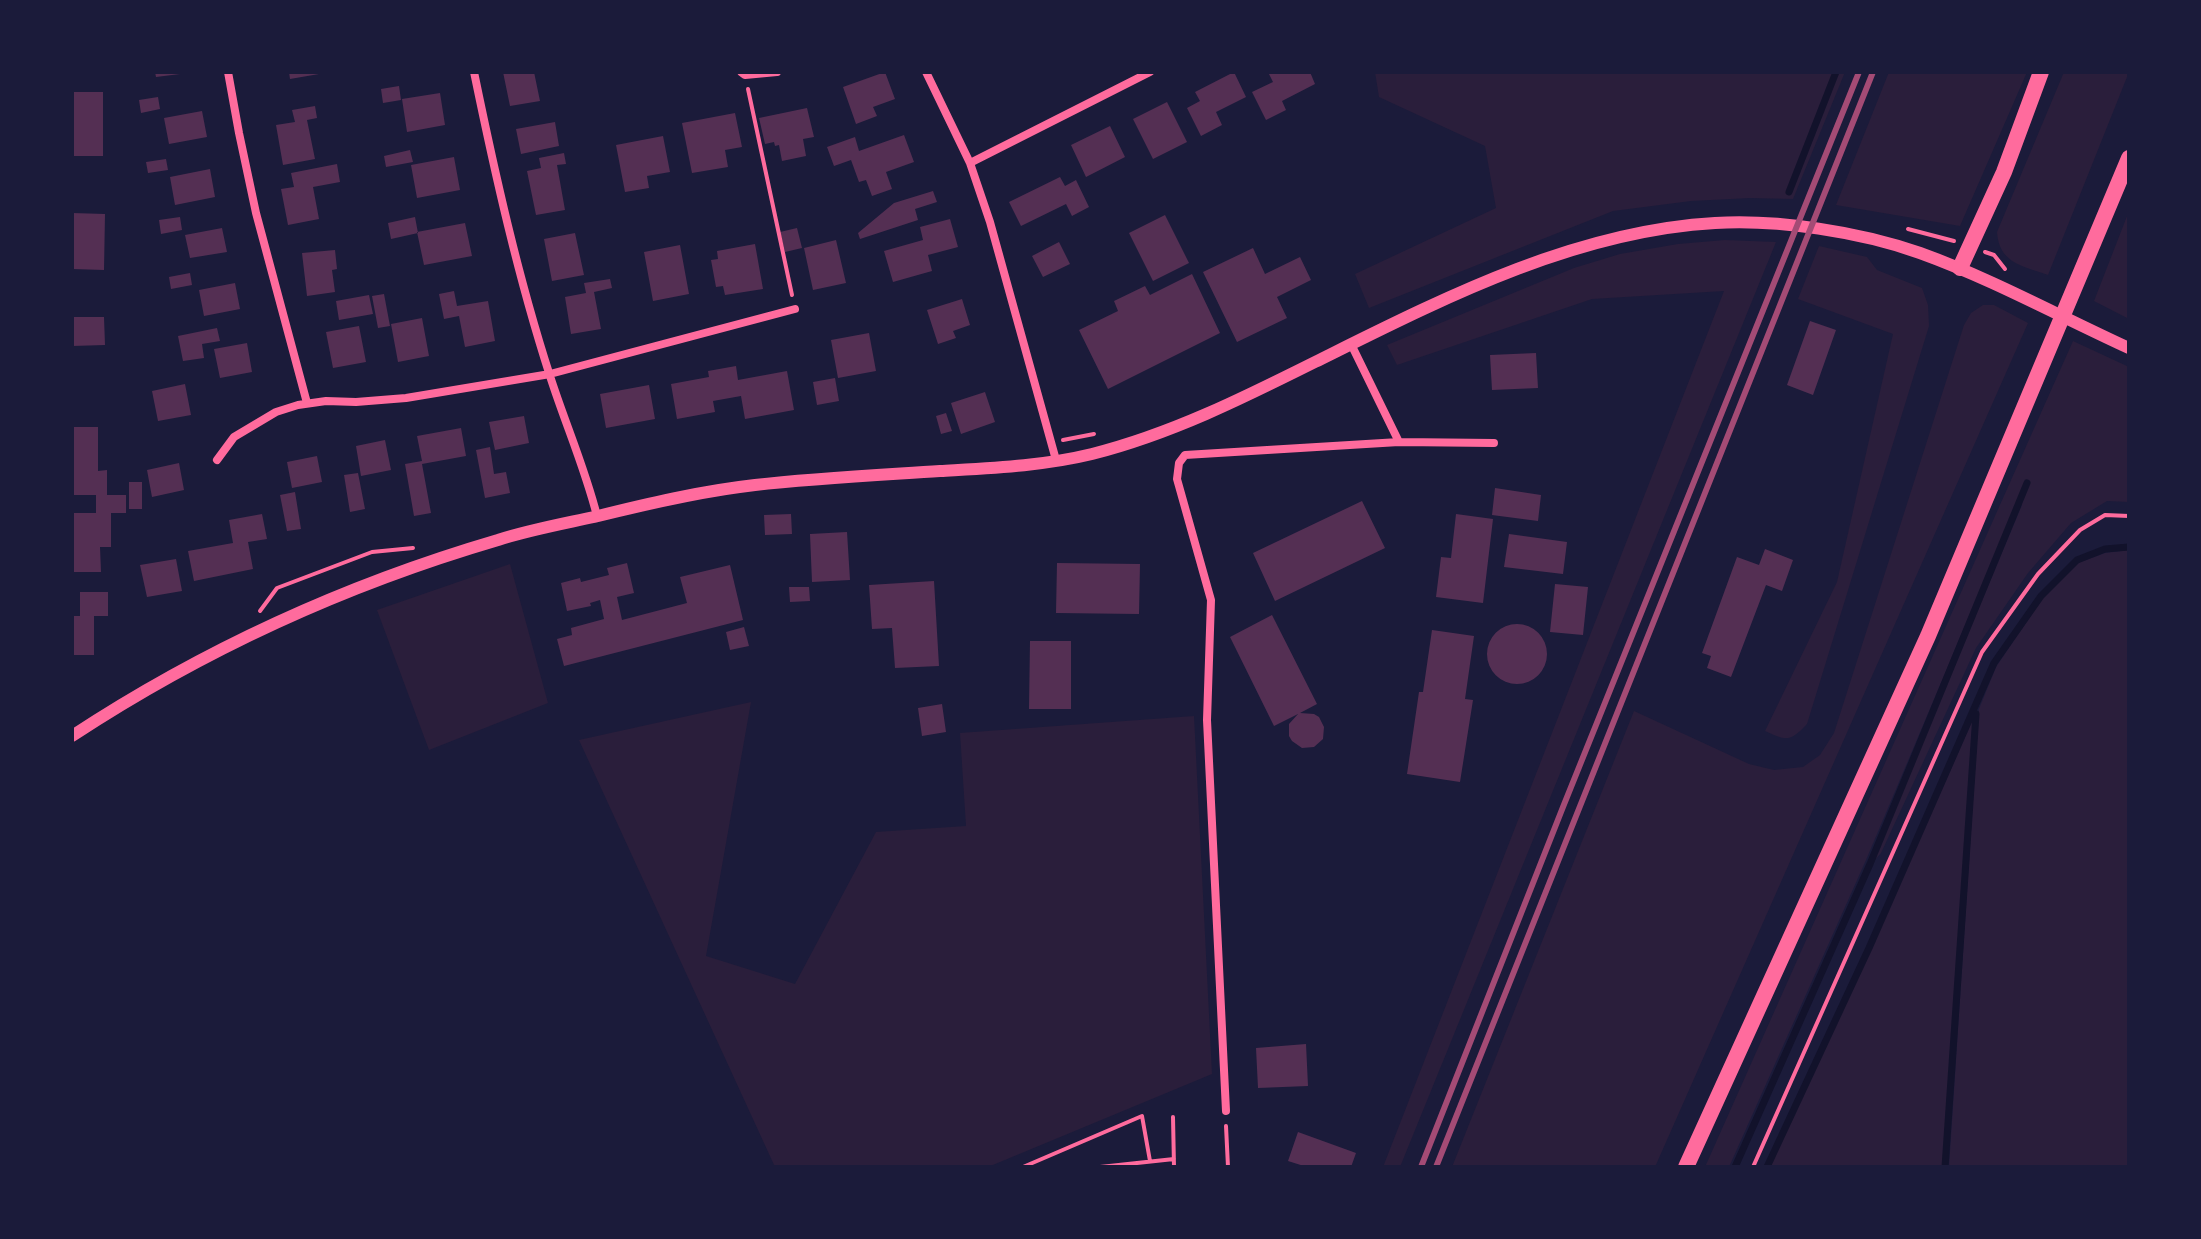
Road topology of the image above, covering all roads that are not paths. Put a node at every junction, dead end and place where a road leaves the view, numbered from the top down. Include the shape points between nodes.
1 (228, 72) edge
2 (474, 72) edge
3 (777, 72) edge
4 (926, 72) edge
5 (1150, 72) edge
6 (2041, 72) edge
7 (743, 73) edge
8 (2129, 158) edge
9 (970, 163) junction
10 (1960, 268) junction
11 (795, 309) road end
12 (1351, 344) junction
13 (2124, 346) edge
14 (550, 374) junction
15 (307, 403) junction
16 (1399, 442) junction
17 (1494, 443) dead end
18 (217, 460) dead end
19 (1056, 460) junction
20 (597, 516) junction
21 (72, 736) edge
22 (1226, 1111) road end
23 (1686, 1167) edge

1 - 15 street via 256,213
2 - 14 street via 505,212
3 - 7 street
4 - 9 street
5 - 9 street
6 - 10 highway
8 - 23 highway via 1928,636
9 - 19 street
10 - 12 street via 1865,238 1784,225 1719,223 1665,229 1569,249
10 - 13 street
11 - 14 street
12 - 16 street
12 - 19 street via 1167,431
14 - 15 street via 406,398
14 - 20 street
15 - 18 street via 265,417 234,437
16 - 17 street
16 - 22 street via 1185,455 1179,463 1177,479 1211,600 1207,720
19 - 20 street via 751,485
20 - 21 street via 467,549 323,602 200,660

